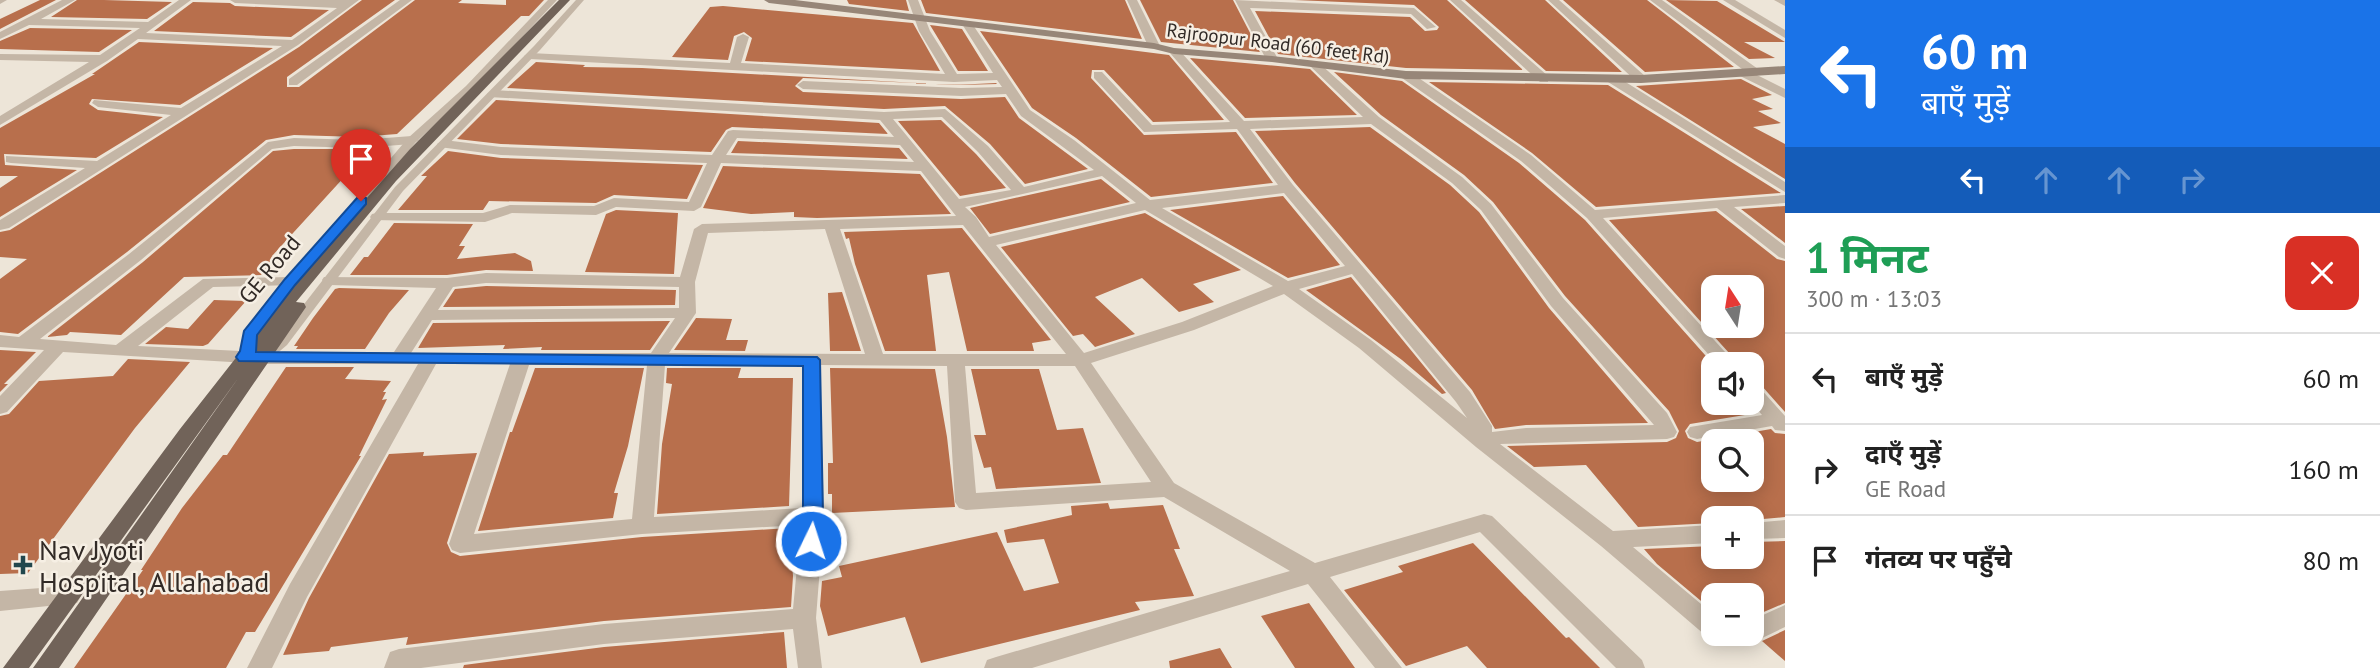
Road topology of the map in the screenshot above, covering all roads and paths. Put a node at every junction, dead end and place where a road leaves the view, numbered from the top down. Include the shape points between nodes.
1 (70, 0) edge
2 (186, 0) edge
3 (236, 0) edge
4 (407, 0) edge
5 (553, 0) edge
6 (565, 0) edge
7 (574, 0) edge
8 (580, 0) edge
9 (769, 0) edge
10 (913, 0) edge
11 (1132, 0) edge
12 (1351, 0) edge
13 (1455, 0) edge
14 (1553, 0) edge
15 (1655, 0) edge
16 (1728, 0) edge
17 (1779, 0) edge
18 (350, 3) edge
19 (1241, 3) edge
20 (1785, 3) edge
21 (1358, 9) junction
22 (918, 18) junction
23 (28, 22) junction
24 (967, 24) junction
25 (149, 25) junction
26 (1431, 27) dead end
27 (539, 32) junction
28 (1783, 32) edge
29 (0, 36) edge
30 (134, 36) junction
31 (743, 37) dead end
32 (294, 43) junction
33 (1154, 46) junction
34 (1174, 51) junction
35 (530, 56) junction
36 (0, 57) edge
37 (103, 59) junction
38 (1272, 59) junction
39 (1314, 64) junction
40 (735, 66) junction
41 (806, 69) junction
42 (1785, 70) edge
43 (1748, 72) junction
44 (1098, 75) dead end
45 (1406, 75) junction
46 (954, 78) junction
47 (1544, 79) junction
48 (1612, 79) junction
49 (1641, 79) junction
50 (293, 82) dead end
51 (1004, 83) junction
52 (803, 85) junction
53 (493, 94) junction
54 (1785, 94) edge
55 (98, 103) dead end
56 (182, 111) junction
57 (801, 111) junction
58 (884, 116) junction
59 (1374, 120) junction
60 (0, 121) edge
61 (1240, 124) junction
62 (412, 140) junction
63 (906, 141) junction
64 (444, 144) junction
65 (11, 159) dead end
66 (715, 161) junction
67 (98, 165) junction
68 (927, 167) junction
69 (1105, 171) junction
70 (1288, 188) junction
71 (1785, 188) edge
72 (1021, 192) junction
73 (1785, 199) edge
74 (1720, 203) junction
75 (957, 204) junction
76 (1147, 205) junction
77 (1592, 215) junction
78 (377, 216) junction
79 (971, 220) junction
80 (0, 225) edge
81 (831, 225) junction
82 (988, 242) junction
83 (1785, 254) edge
84 (1357, 268) junction
85 (330, 280) junction
86 (290, 282) junction
87 (687, 282) junction
88 (447, 283) junction
89 (1286, 288) junction
90 (687, 313) junction
91 (427, 315) junction
92 (0, 341) edge
93 (23, 343) junction
94 (60, 346) junction
95 (120, 351) junction
96 (1716, 352) edge
97 (252, 356) junction
98 (399, 358) junction
99 (657, 358) junction
100 (429, 359) junction
101 (521, 360) junction
102 (811, 360) junction
103 (876, 360) junction
104 (956, 360) junction
105 (1080, 360) junction
106 (1764, 404) edge
107 (0, 407) edge
108 (1781, 423) edge
109 (1697, 432) dead end
110 (1483, 442) junction
111 (1167, 489) junction
112 (813, 516) junction
113 (642, 526) junction
114 (1785, 529) edge
115 (1764, 530) edge
116 (1701, 535) edge
117 (1609, 540) junction
118 (1313, 573) junction
119 (69, 596) junction
120 (0, 601) edge
121 (1785, 615) edge
122 (804, 618) junction
123 (1701, 618) edge
124 (1764, 627) edge
125 (15, 668) edge
126 (46, 668) edge
127 (259, 668) edge
128 (396, 668) edge
129 (810, 668) edge
130 (996, 668) edge
131 (1390, 668) edge
132 (1633, 668) edge

1 - 23 street
2 - 25 street
3 - 18 street
4 - 50 street
5 - 62 lane, GE Road
6 - 27 main road
7 - 27 main road
8 - 35 lane, GE Road
9 - 22 main road, Rajroopur Road (60 feet Rd)
10 - 22 street
11 - 33 street
12 - 21 street
13 - 47 street
14 - 49 street
15 - 43 street
16 - 28 street
17 - 20 street
18 - 32 street
19 - 21 street
19 - 38 street
21 - 26 street via 1414,10
22 - 24 main road, Rajroopur Road (60 feet Rd)
22 - 46 street
23 - 25 street
23 - 29 street
24 - 33 main road, Rajroopur Road (60 feet Rd)
24 - 51 street
25 - 30 street
27 - 97 main road via 418,159
30 - 32 street
30 - 37 street
31 - 40 street
32 - 56 street
33 - 34 main road, Rajroopur Road (60 feet Rd)
34 - 38 main road, Rajroopur Road (60 feet Rd)
34 - 61 street
35 - 40 street
35 - 53 lane, GE Road
36 - 37 street
37 - 60 street
38 - 39 main road, Rajroopur Road (60 feet Rd)
39 - 45 main road, Rajroopur Road (60 feet Rd)
39 - 59 street
40 - 41 street
41 - 46 street
41 - 52 street
42 - 43 main road, Rajroopur Road (60 feet Rd)
43 - 49 main road, Rajroopur Road (60 feet Rd)
43 - 54 street
44 - 61 street via 1149,129
45 - 47 main road, Rajroopur Road (60 feet Rd)
45 - 77 street via 1526,158
46 - 51 street
47 - 48 main road, Rajroopur Road (60 feet Rd)
48 - 49 main road, Rajroopur Road (60 feet Rd)
48 - 71 street
51 - 52 street via 961,92
51 - 69 street via 1025,113
52 - 57 street
53 - 57 street
53 - 64 lane, GE Road
55 - 56 street
56 - 67 street
57 - 58 street
58 - 63 street
58 - 72 street via 945,113
59 - 61 street
59 - 110 street via 1457,180 1486,207 1557,302 1660,418 1667,432 1526,435
61 - 70 street
62 - 86 lane, GE Road
62 - 93 street via 268,146
63 - 66 street via 733,134
63 - 68 street
64 - 66 street
64 - 78 lane, GE Road
65 - 67 street
66 - 68 street
66 - 78 street via 694,207 614,202 596,211 510,209 485,218
67 - 80 street
68 - 75 street
69 - 72 street
69 - 76 street
70 - 76 street
70 - 84 street
72 - 75 street
73 - 74 street
74 - 77 street
74 - 83 street
75 - 79 street
76 - 82 street
76 - 89 street
77 - 96 street
78 - 85 lane, GE Road
79 - 81 street
79 - 82 street
81 - 87 street via 702,229
81 - 103 street
82 - 105 street
84 - 89 street
84 - 110 street via 1463,397 1482,426
85 - 88 street
85 - 97 lane, GE Road via 282,341
86 - 95 street via 209,282
86 - 97 lane, GE Road via 249,334
87 - 88 street via 486,278
87 - 90 street
88 - 91 street
89 - 105 street via 1188,326
89 - 110 street via 1365,344
90 - 91 street
90 - 99 street
91 - 98 street
92 - 93 street
93 - 94 street
94 - 95 street
94 - 107 street
95 - 97 street
97 - 98 street
97 - 119 main road, GE Road
97 - 126 main road, GE Road
98 - 100 street
99 - 101 street
99 - 102 street
99 - 113 street
100 - 101 street
100 - 127 street
101 - 113 street via 460,544
102 - 103 street
102 - 112 street
103 - 104 street
104 - 105 street
104 - 111 street via 966,502
105 - 111 street
106 - 108 street
108 - 109 street
110 - 117 street
111 - 118 street
112 - 113 street
112 - 122 street
114 - 115 street
116 - 117 street
117 - 123 street
118 - 130 street
118 - 131 street
118 - 132 street via 1484,522
119 - 120 street
119 - 125 main road, GE Road
121 - 124 street
122 - 128 street via 604,634 399,660
122 - 129 street

